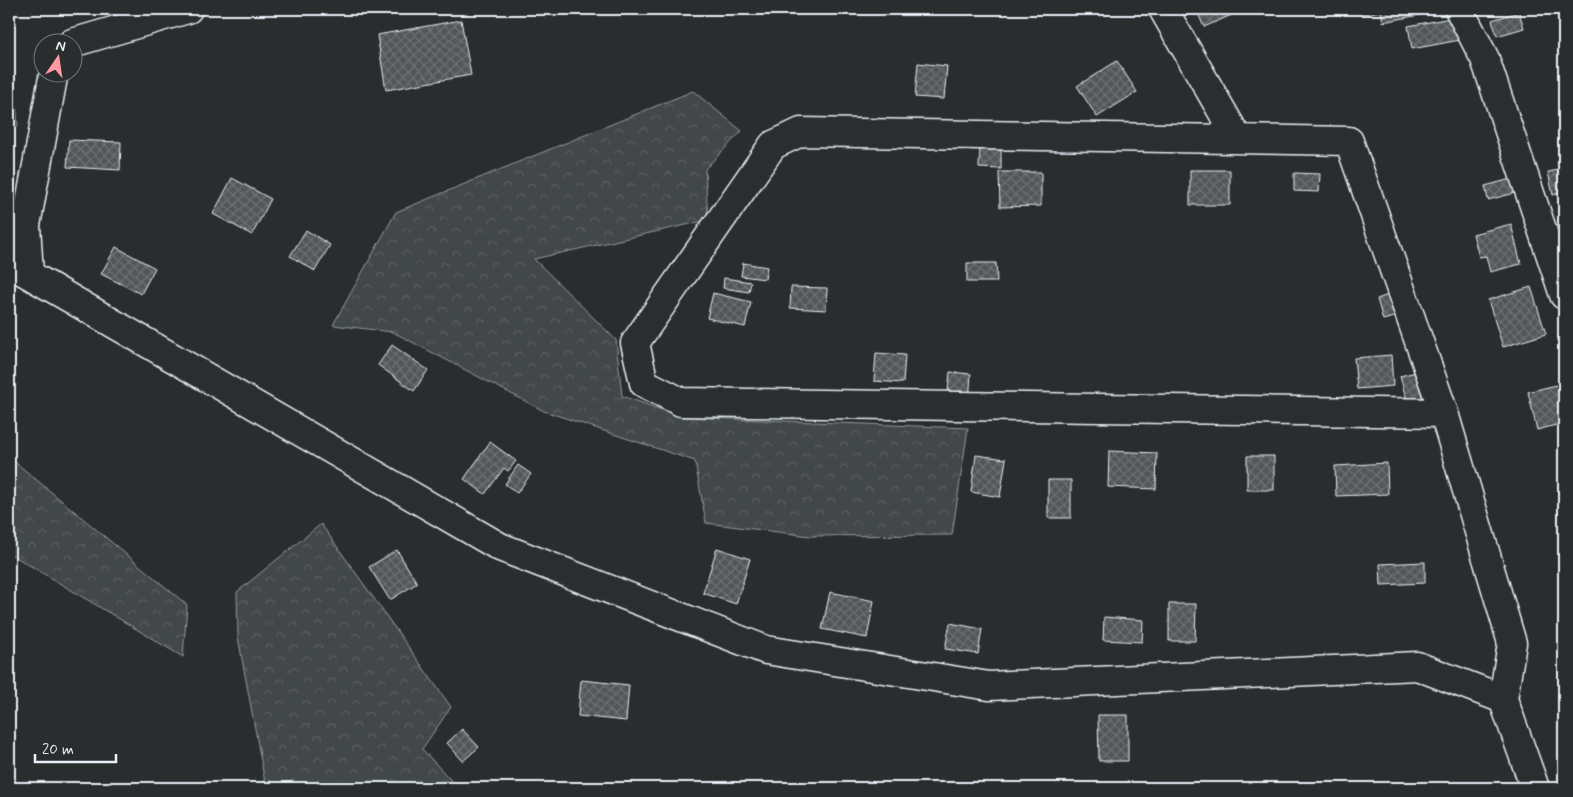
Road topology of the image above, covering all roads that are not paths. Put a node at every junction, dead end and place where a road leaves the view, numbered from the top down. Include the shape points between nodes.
1 (188, 9) edge
2 (1163, 9) edge
3 (1459, 9) edge
4 (82, 40) edge
5 (52, 82) edge
6 (1238, 139) junction
7 (19, 268) edge
8 (1564, 295) edge
9 (1444, 413) junction
10 (1503, 699) junction
11 (1535, 788) edge

1 - 4 street
2 - 6 street
3 - 8 street via 1485,59
5 - 7 street
6 - 9 street via 1349,141
6 - 9 street via 801,132 773,145 635,344 644,384 681,402
7 - 10 street via 500,547 766,650 989,686 1417,666
9 - 10 street via 1512,643
10 - 11 street

